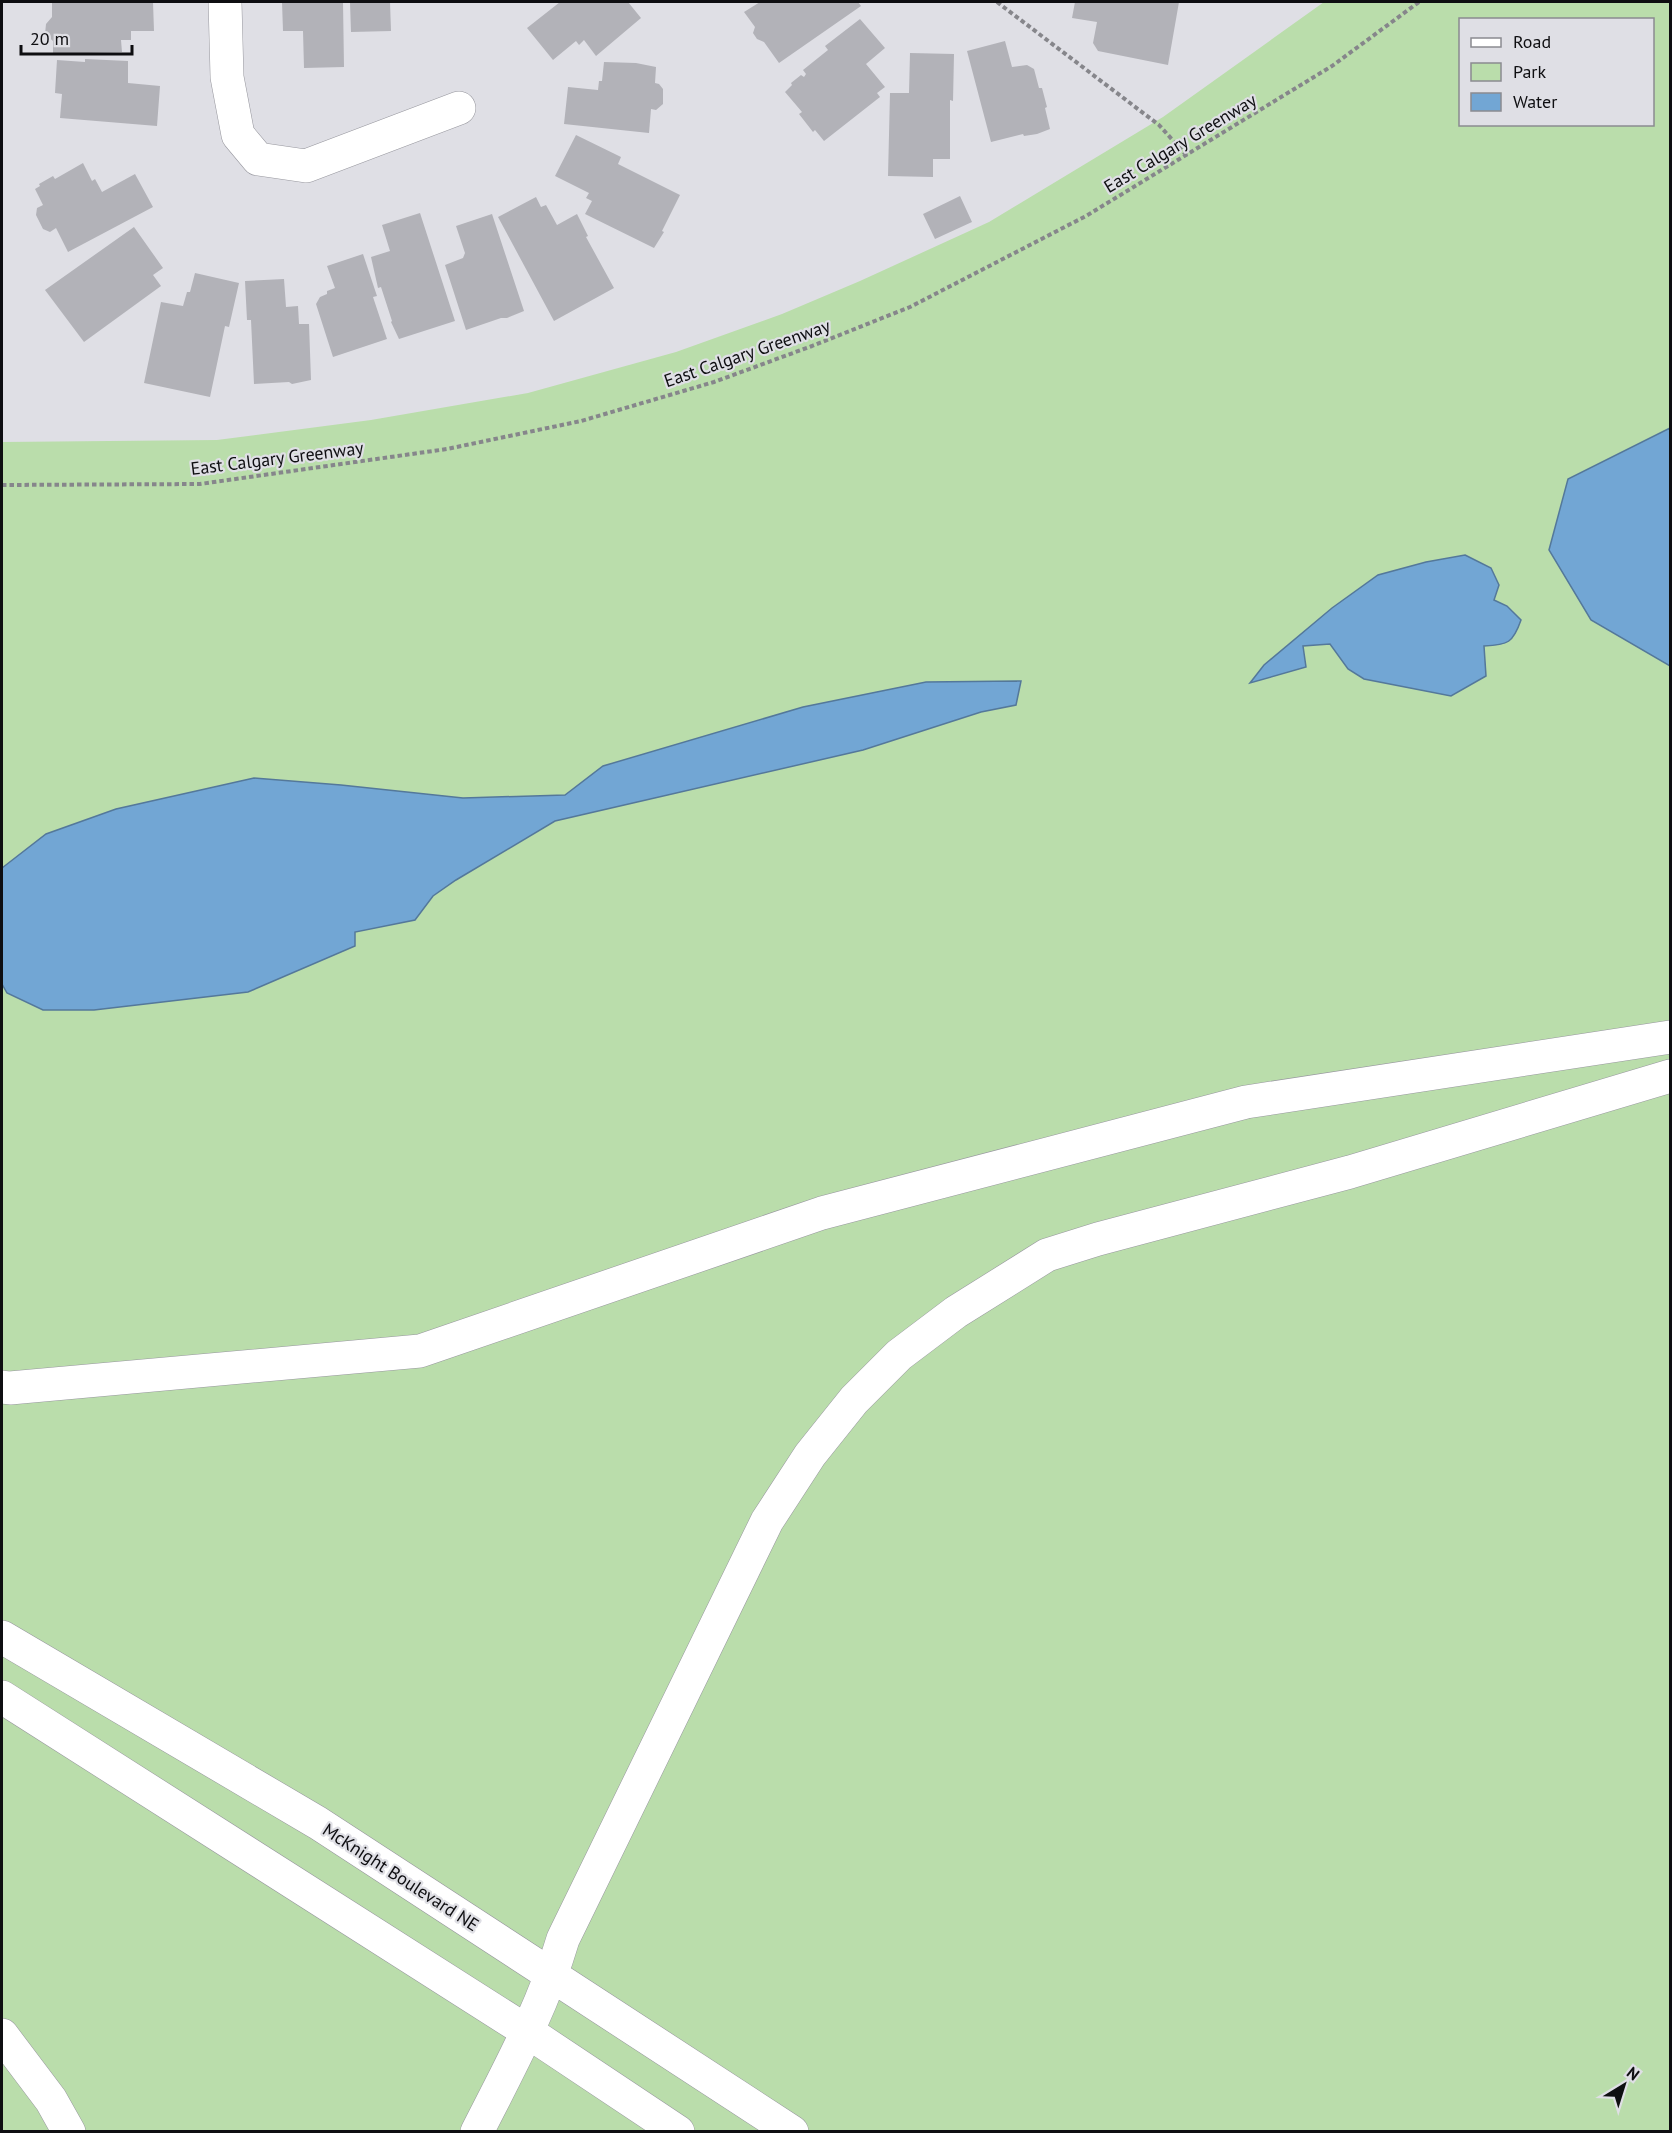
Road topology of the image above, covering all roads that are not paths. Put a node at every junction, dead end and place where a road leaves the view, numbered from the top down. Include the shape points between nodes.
1 (225, 2) edge
2 (459, 108) dead end
3 (1671, 1037) edge
4 (1671, 1076) edge
5 (2, 1387) edge
6 (2, 1637) edge
7 (2, 1697) edge
8 (552, 1976) junction
9 (528, 2032) junction
10 (2, 2035) edge
11 (69, 2132) edge
12 (477, 2132) edge
13 (678, 2132) edge
14 (792, 2132) edge

1 - 2 main road via 227,76 238,135 258,159 306,166
3 - 5 main road via 1246,1102 822,1213 420,1351
4 - 8 main road via 1350,1172 1047,1255 956,1312 899,1355 854,1400 817,1446 768,1521 563,1939
6 - 8 main road, McKnight Boulevard NE via 318,1823
7 - 9 main road
8 - 9 main road
8 - 14 main road, McKnight Boulevard NE
9 - 12 main road
9 - 13 main road
10 - 11 main road via 51,2100

